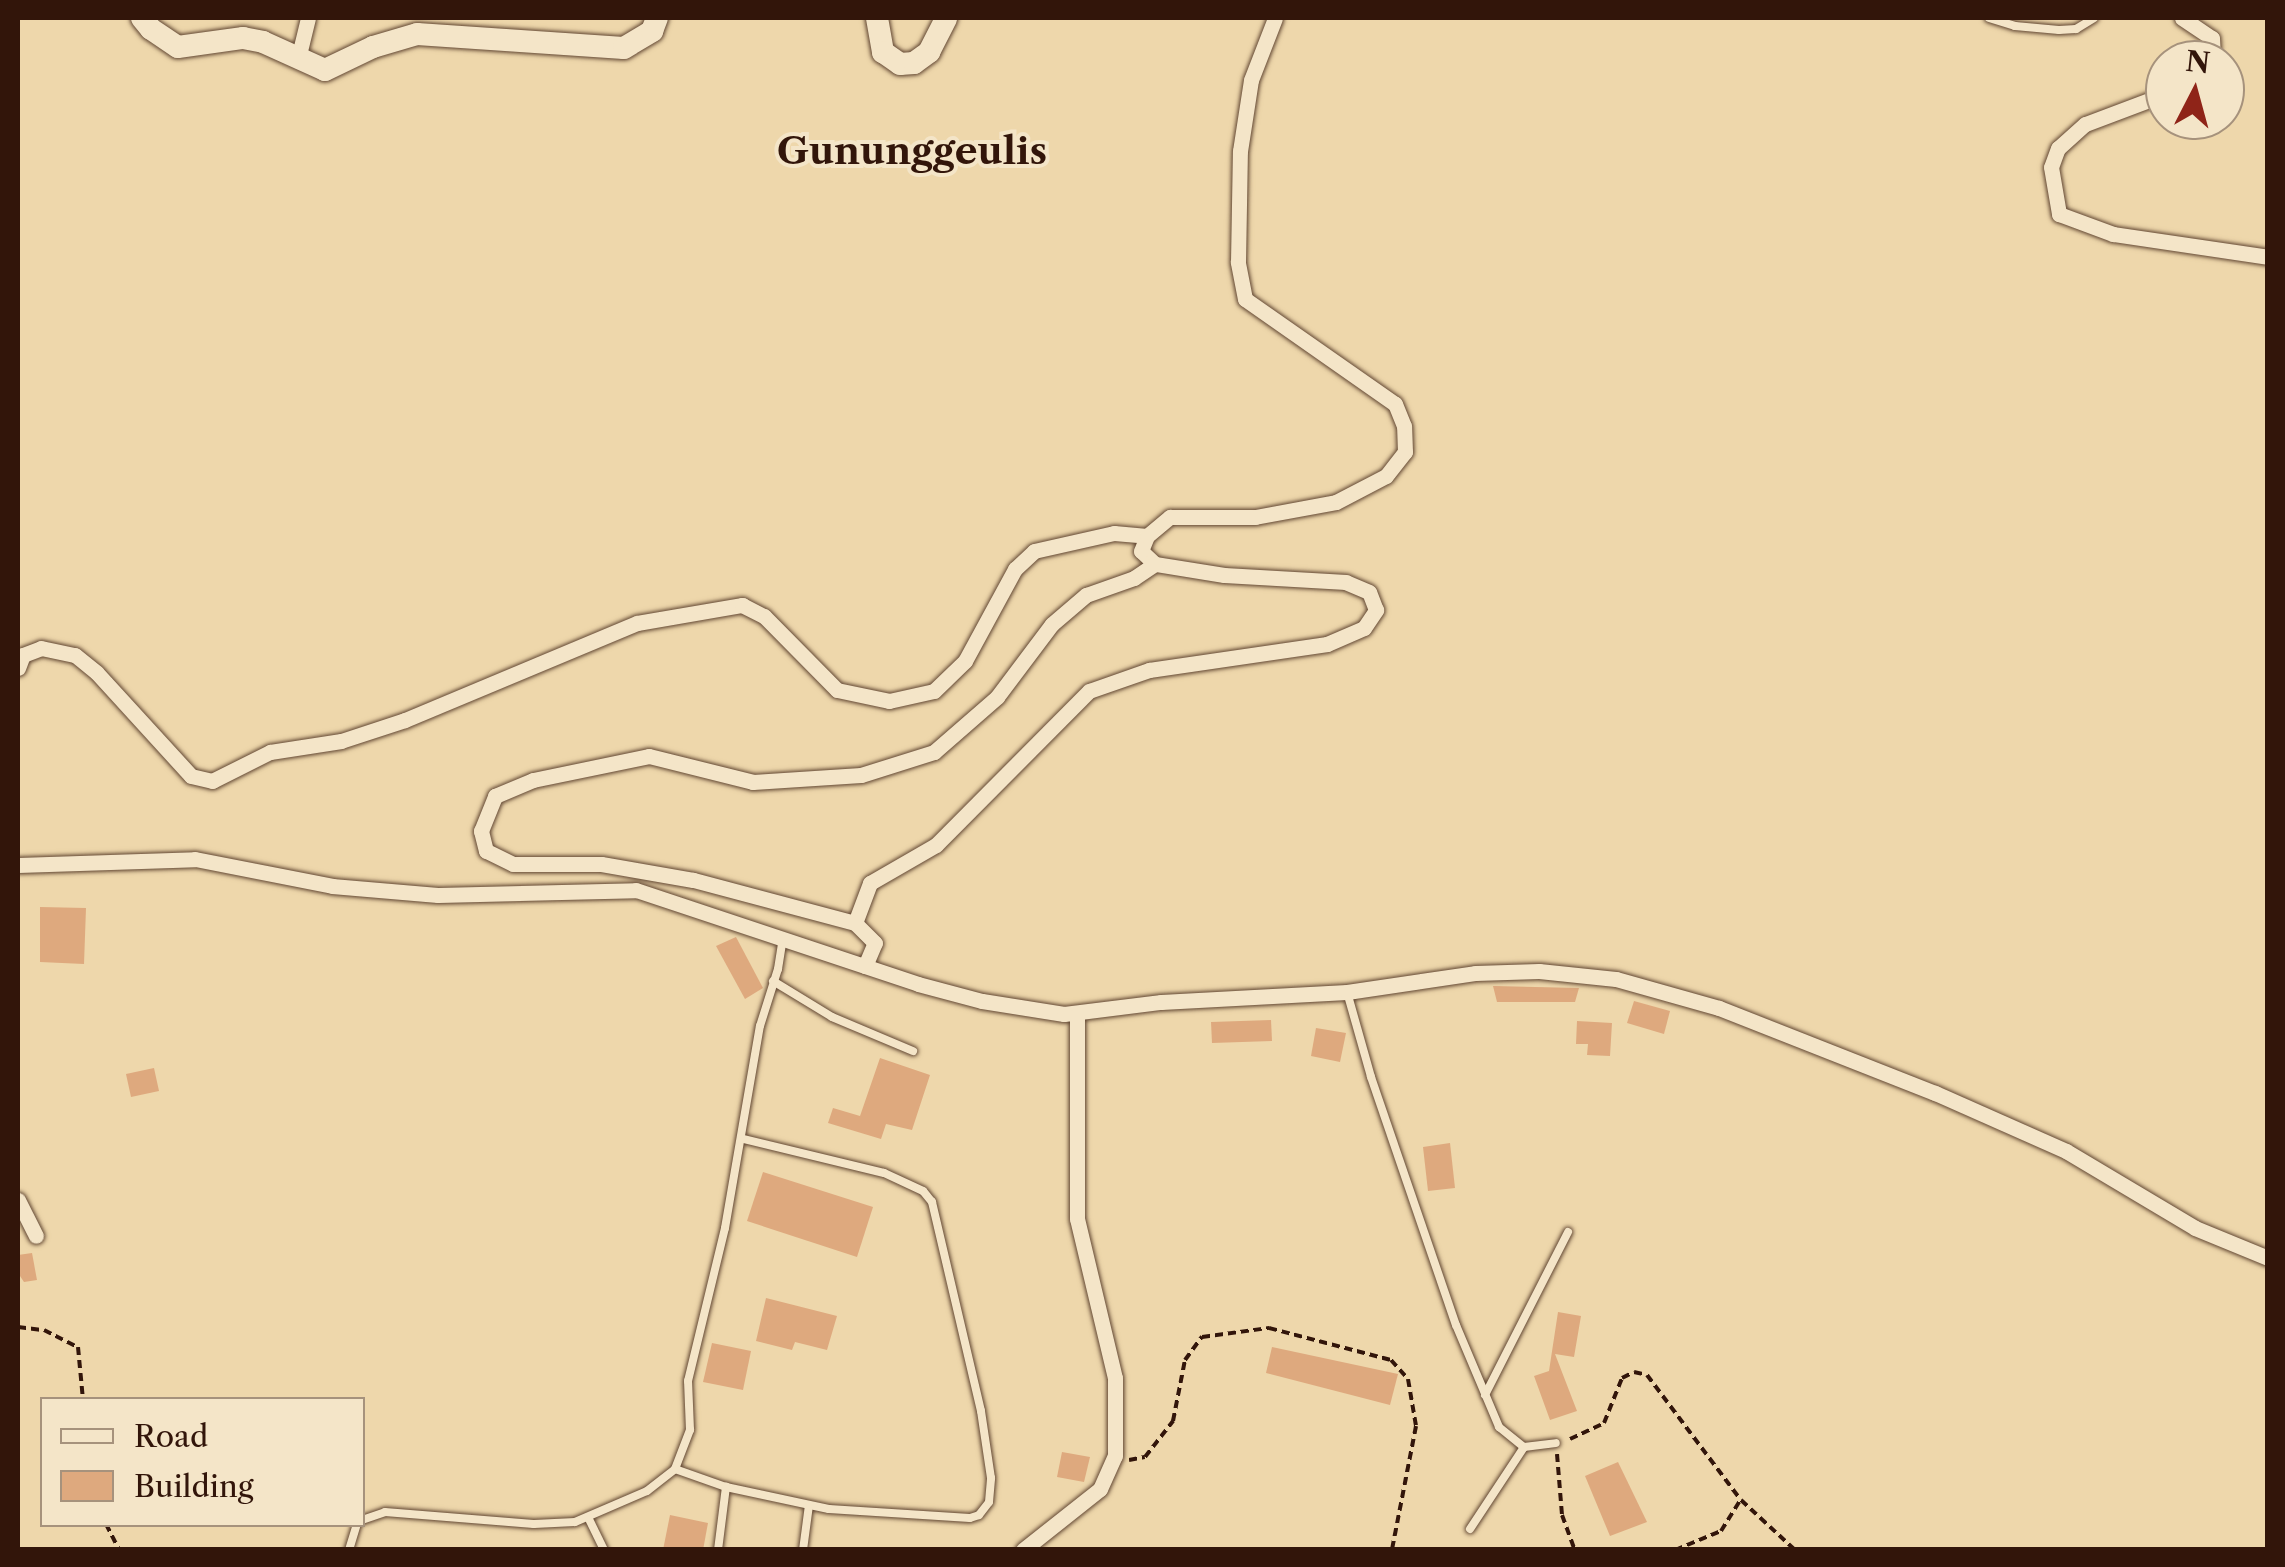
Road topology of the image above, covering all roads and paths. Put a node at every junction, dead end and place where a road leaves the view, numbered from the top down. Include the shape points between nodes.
1 (142, 18) edge
2 (308, 18) edge
3 (658, 18) edge
4 (877, 18) edge
5 (946, 18) edge
6 (1275, 18) edge
7 (1989, 18) edge
8 (2094, 18) edge
9 (2182, 18) edge
10 (2212, 40) edge
11 (298, 59) junction
12 (2145, 102) edge
13 (2268, 257) edge
14 (1147, 536) junction
15 (1155, 564) junction
16 (18, 668) edge
17 (18, 865) edge
18 (855, 924) junction
19 (783, 937) junction
20 (864, 966) junction
21 (773, 981) junction
22 (1347, 992) junction
23 (1077, 1015) junction
24 (913, 1051) dead end
25 (743, 1139) junction
26 (18, 1200) edge
27 (1568, 1232) dead end
28 (36, 1236) dead end
29 (2268, 1258) edge
30 (18, 1327) edge
31 (1485, 1395) junction
32 (83, 1397) edge
33 (1556, 1443) junction
34 (1524, 1447) junction
35 (1115, 1456) junction
36 (675, 1469) junction
37 (726, 1487) junction
38 (1741, 1500) junction
39 (810, 1505) junction
40 (589, 1519) junction
41 (365, 1520) edge
42 (107, 1527) edge
43 (1470, 1529) dead end
44 (118, 1550) edge
45 (604, 1550) edge
46 (718, 1550) edge
47 (804, 1550) edge
48 (1024, 1550) edge
49 (1392, 1550) edge
50 (1575, 1550) edge
51 (1675, 1550) edge
52 (1795, 1550) edge

1 - 11 main road via 178,48 242,38
2 - 11 street
3 - 11 main road via 652,31 624,48 417,34 373,47 334,70
4 - 5 main road via 883,52 900,64 929,52
6 - 14 street via 1251,80 1240,151 1238,262 1246,300 1395,404 1405,452 1386,476 1336,502 1255,518 1170,517
7 - 8 lane via 2059,30
9 - 10 street
12 - 13 street via 2085,124 2058,148 2051,167 2059,214 2113,234
14 - 15 street via 1142,551
14 - 16 street via 1114,534 1034,551 1015,569 966,661 934,692 888,702 837,690 764,616 742,605 638,623 405,720 262,755 212,781 191,776 75,655 41,648 23,655
15 - 18 street via 1346,582 1369,592 1376,610 1364,628 1327,644 1149,670 1089,692 936,845 870,883
15 - 18 street via 1086,595 1052,624 997,697 934,752 861,775 752,782 649,756 533,780 495,796 482,831 486,851 513,864 601,864
17 - 19 street via 195,859 332,886 438,895 618,888
18 - 20 street via 874,943
19 - 20 street
19 - 21 lane
20 - 23 street via 982,1001
21 - 24 lane via 832,1018
21 - 25 lane
22 - 23 street via 1160,1002
22 - 29 street via 1506,971 1589,974 1660,990 1980,1112 2082,1159 2195,1228
22 - 31 lane via 1456,1326
23 - 35 street via 1077,1219 1116,1378
25 - 36 lane via 688,1381 687,1446
25 - 39 lane via 884,1172 923,1191 938,1220 980,1411 992,1478 980,1514 956,1519
26 - 28 street
27 - 31 lane
30 - 32 path via 44,1330 78,1347
31 - 34 lane via 1499,1427
33 - 34 lane
33 - 38 path via 1604,1424 1618,1383 1640,1372 1657,1385
33 - 50 path via 1562,1516
34 - 43 lane
35 - 48 street via 1100,1489
35 - 49 path via 1145,1456 1164,1436 1174,1421 1176,1391 1193,1343 1217,1332 1270,1328 1390,1360 1408,1378 1416,1426
36 - 37 lane
36 - 40 lane via 648,1491
37 - 39 lane
37 - 46 lane
38 - 51 path via 1720,1531
38 - 52 path
39 - 47 lane
40 - 41 lane via 534,1524 385,1512
40 - 45 lane
42 - 44 path

